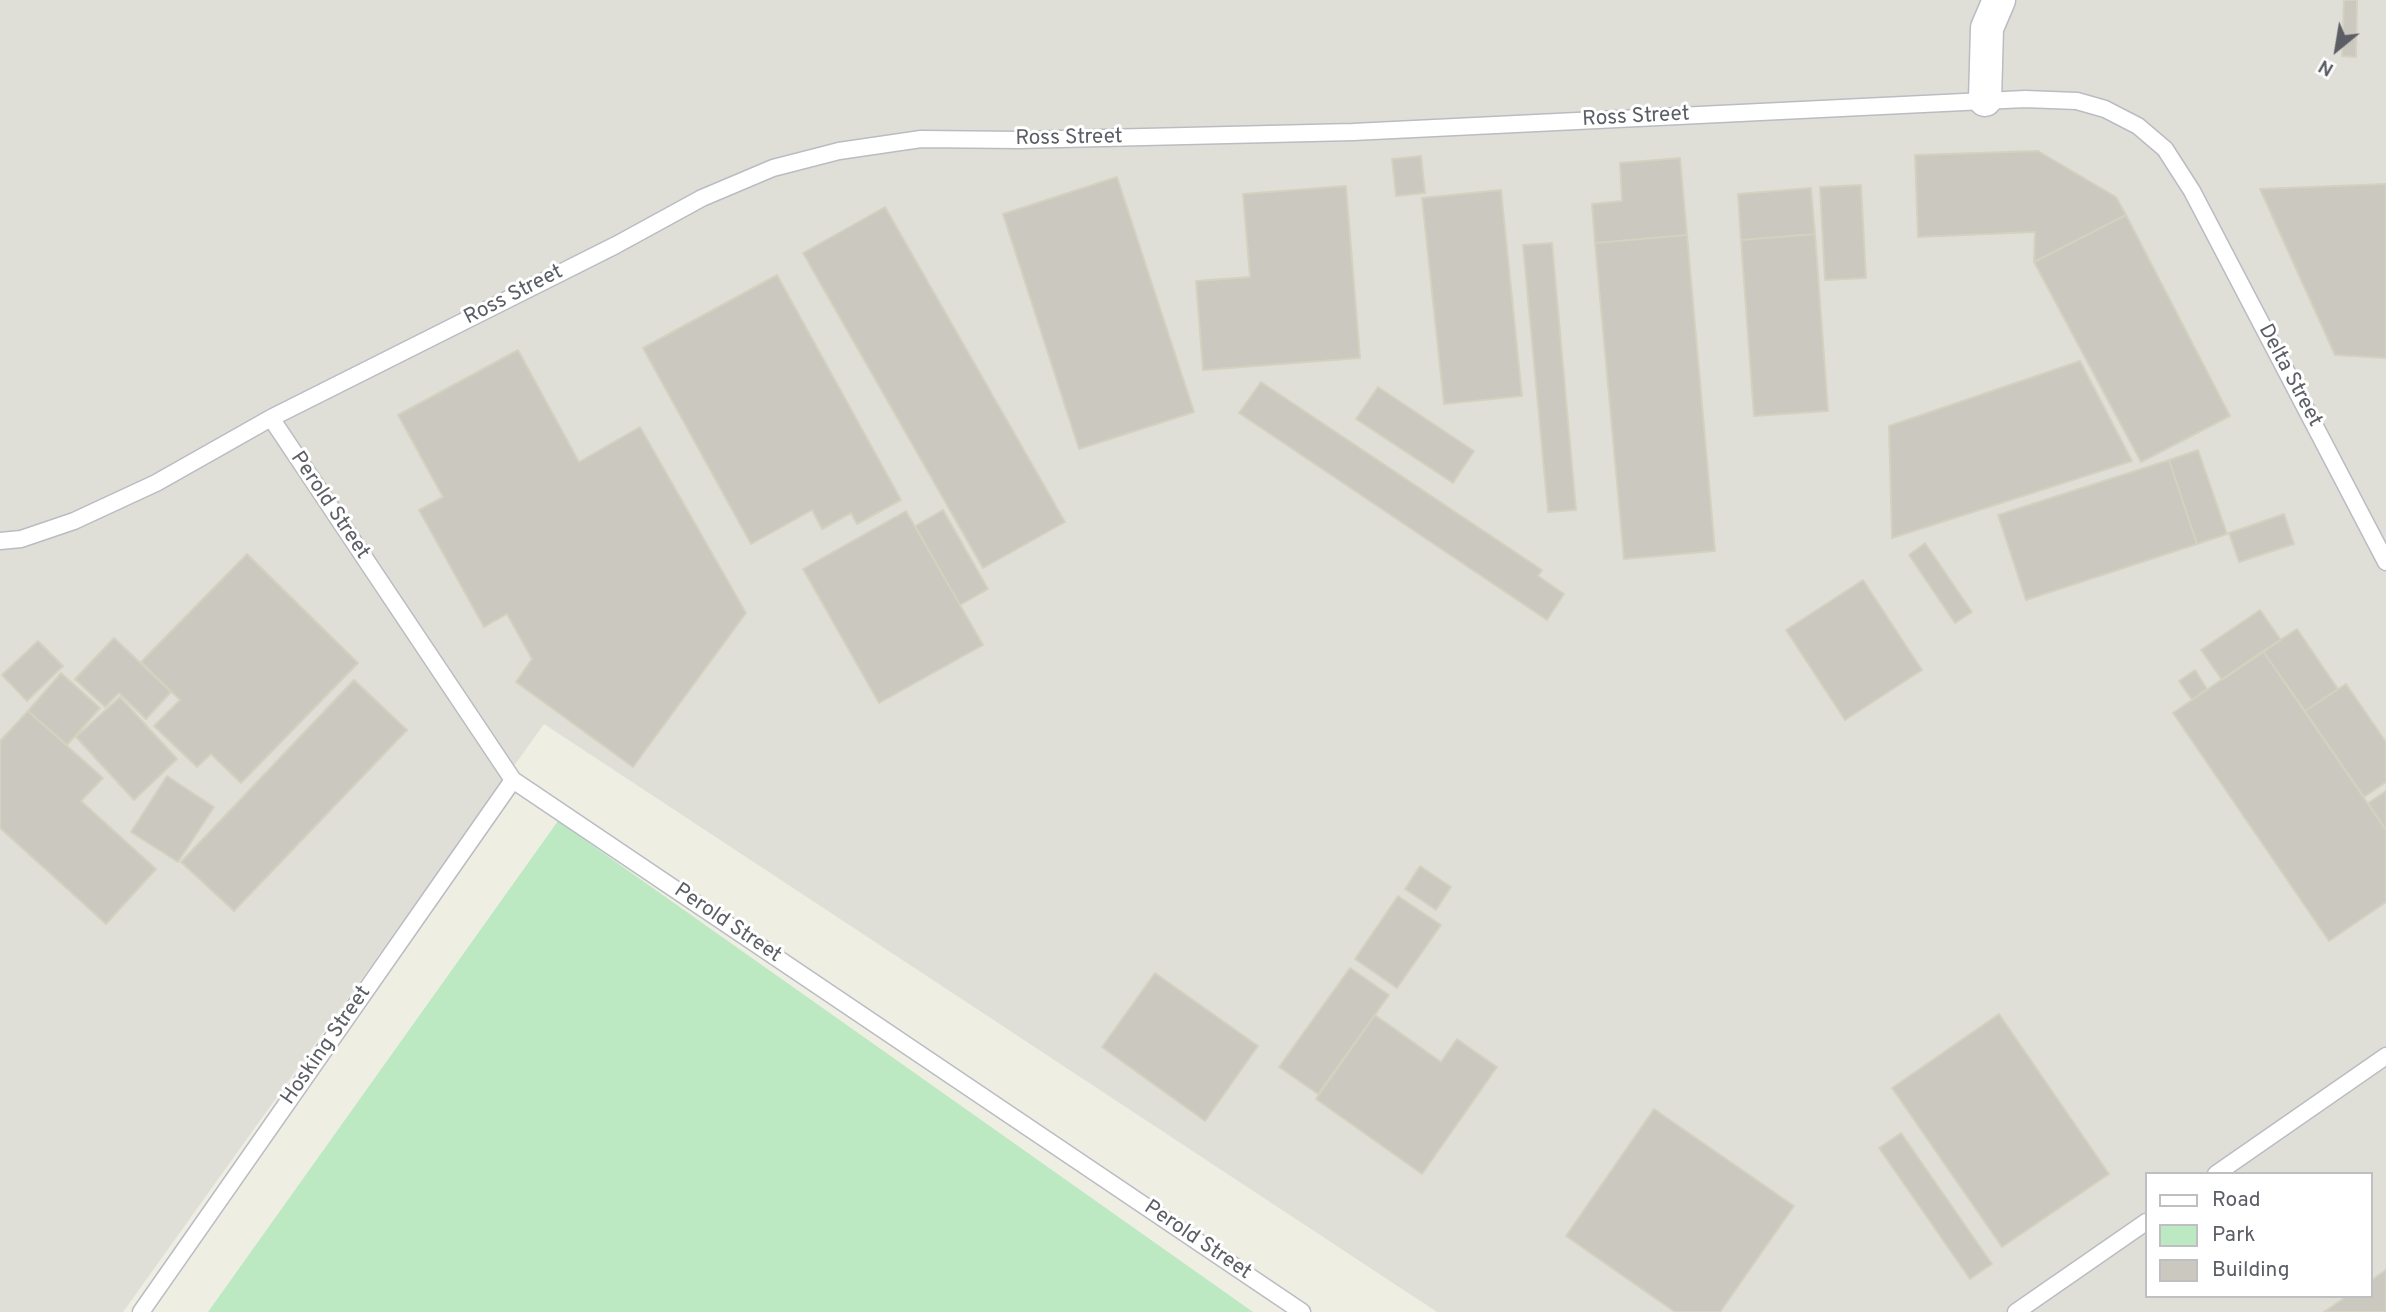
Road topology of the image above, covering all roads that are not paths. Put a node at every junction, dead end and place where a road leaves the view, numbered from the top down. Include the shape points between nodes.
1 (1999, 0) edge
2 (1985, 100) junction
3 (2192, 191) joint
4 (271, 418) junction
5 (0, 541) edge
6 (2386, 562) edge
7 (513, 780) junction
8 (2386, 1056) edge
9 (2219, 1172) edge
10 (2144, 1223) edge
11 (141, 1312) edge
12 (1301, 1312) edge
13 (2016, 1312) edge

1 - 2 street via 1987,28
2 - 3 lane, Ross Street via 2077,101 2105,109 2138,126 2165,149
2 - 4 lane, Ross Street via 1353,132 921,139 839,151 773,168 702,198
3 - 6 lane, Delta Street
4 - 5 lane, Ross Street via 156,483 74,521 21,539
4 - 7 lane, Perold Street
7 - 11 lane, Hosking Street
7 - 12 lane, Perold Street
8 - 9 lane
10 - 13 lane

